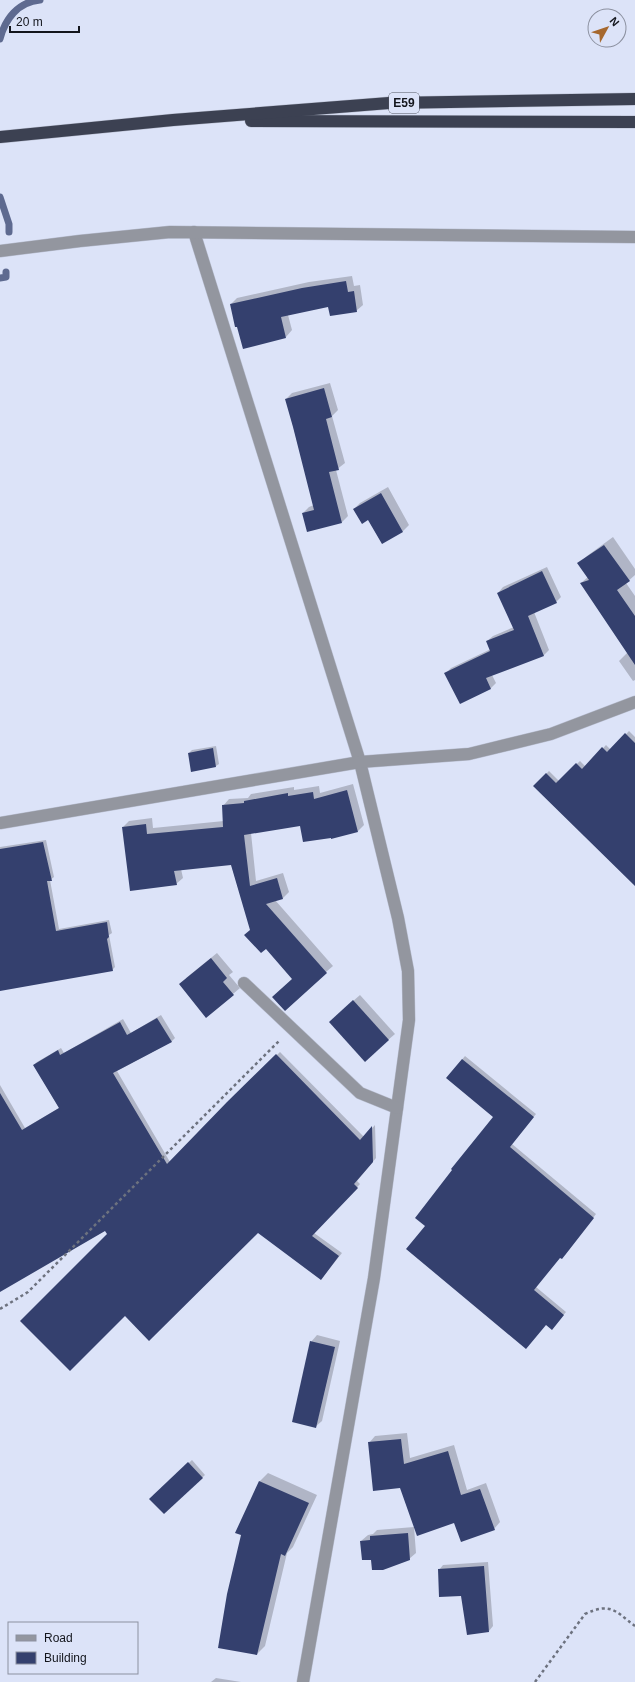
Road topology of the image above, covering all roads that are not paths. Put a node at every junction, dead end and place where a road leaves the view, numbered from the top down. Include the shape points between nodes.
1 (635, 100) edge
2 (173, 120) junction
3 (635, 122) edge
4 (0, 137) edge
5 (194, 232) junction
6 (635, 237) edge
7 (0, 251) edge
8 (635, 702) edge
9 (360, 762) junction
10 (0, 823) edge
11 (244, 983) dead end
12 (397, 1108) junction
13 (303, 1682) edge

1 - 2 highway, E59 via 389,103
2 - 3 highway, E59
2 - 4 highway, E59
5 - 6 street
5 - 7 street via 170,232
5 - 9 street
8 - 9 street via 551,734 469,754
9 - 10 street
9 - 12 street via 398,918 408,971 409,1020
11 - 12 street via 360,1093
12 - 13 street via 374,1278

